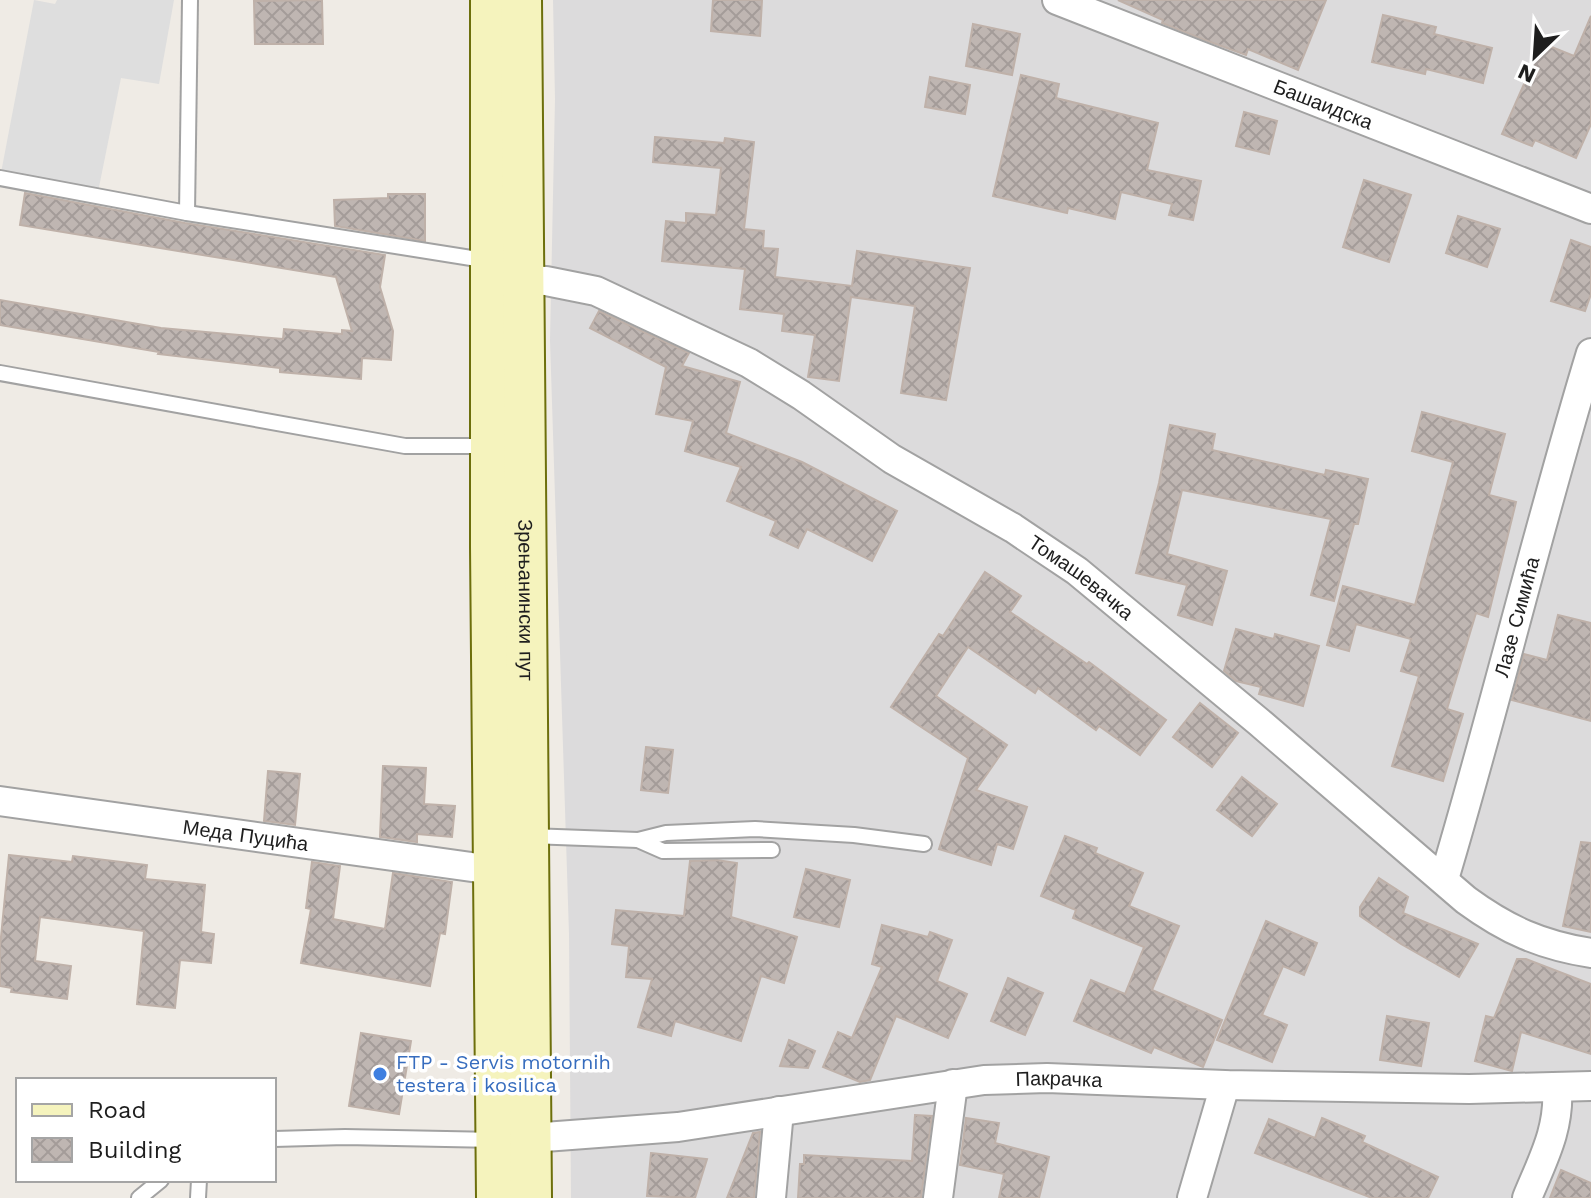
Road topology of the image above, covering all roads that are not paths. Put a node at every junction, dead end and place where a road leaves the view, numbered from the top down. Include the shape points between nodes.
1 (190, 0) edge
2 (491, 0) edge
3 (521, 0) edge
4 (1057, 0) edge
5 (0, 178) edge
6 (1591, 209) edge
7 (187, 213) junction
8 (506, 270) junction
9 (1591, 353) edge
10 (0, 373) edge
11 (491, 446) junction
12 (0, 801) edge
13 (527, 836) junction
14 (638, 840) junction
15 (924, 844) dead end
16 (772, 850) dead end
17 (493, 870) junction
18 (1444, 879) junction
19 (1591, 953) edge
20 (953, 1084) junction
21 (1225, 1085) junction
22 (1591, 1086) edge
23 (1557, 1087) junction
24 (779, 1111) junction
25 (276, 1139) edge
26 (513, 1139) junction
27 (159, 1182) edge
28 (139, 1198) edge
29 (497, 1198) edge
30 (531, 1198) edge
31 (771, 1198) edge
32 (938, 1198) edge
33 (1192, 1198) edge
34 (1527, 1198) edge

1 - 7 lane
2 - 8 main road, Зрењанински пут
3 - 8 main road, Зрењанински пут
4 - 6 street, Башаидска
5 - 7 lane
7 - 8 lane
8 - 11 main road, Зрењанински пут
8 - 13 main road, Зрењанински пут
8 - 18 street, Томашевачка via 596,291 749,363 892,459 1013,528 1077,571
9 - 18 street, Лазе Симића
10 - 11 lane via 405,446
11 - 17 main road, Зрењанински пут
12 - 17 street, Меда Пуцића
13 - 14 lane
13 - 26 main road, Зрењанински пут
14 - 15 lane via 666,833 755,829
14 - 16 lane via 663,851
17 - 26 main road, Зрењанински пут
18 - 19 street, Томашевачка via 1492,919 1521,934
20 - 21 street, Пакрачка via 1047,1078
20 - 24 street, Пакрачка
20 - 32 street
21 - 23 street, Пакрачка
21 - 33 street
22 - 23 street, Пакрачка
23 - 34 street via 1553,1135
24 - 26 street, Пакрачка via 651,1130
24 - 31 street
25 - 26 lane
26 - 29 main road, Зрењанински пут
26 - 30 main road, Зрењанински пут
27 - 28 lane

